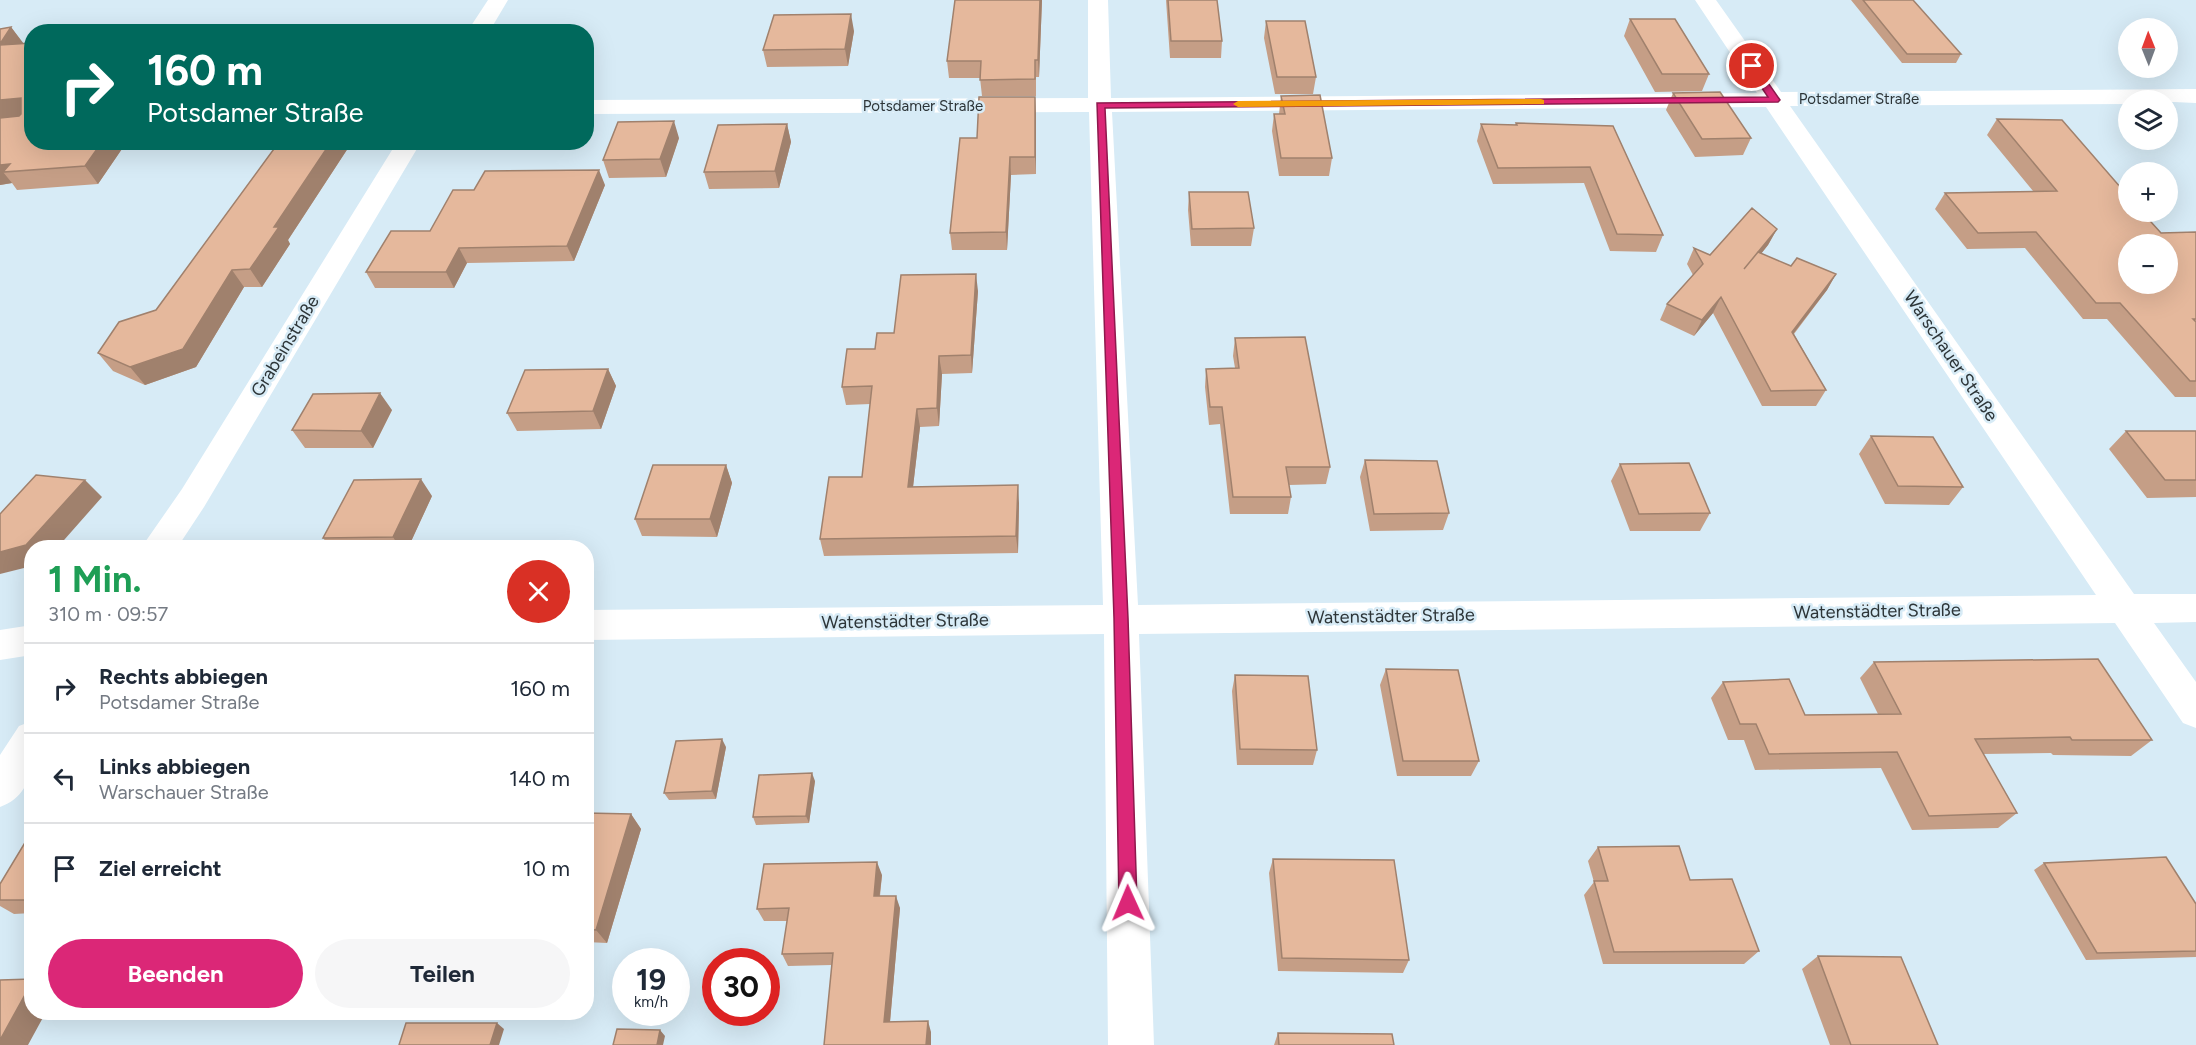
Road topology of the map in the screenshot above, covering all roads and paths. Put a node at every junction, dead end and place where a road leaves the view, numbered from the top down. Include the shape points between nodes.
1 (498, 0) edge
2 (1098, 0) edge
3 (1705, 0) edge
4 (483, 24) edge
5 (2196, 96) edge
6 (1775, 100) junction
7 (1100, 105) junction
8 (594, 107) edge
9 (404, 150) edge
10 (164, 540) edge
11 (2196, 608) edge
12 (2124, 609) junction
13 (1121, 618) junction
14 (594, 625) edge
15 (24, 641) edge
16 (0, 645) edge
17 (2196, 712) edge
18 (24, 751) edge
19 (0, 789) edge
20 (1131, 1045) edge

1 - 4 street
2 - 7 street
3 - 6 street, Warschauer Straße
5 - 6 street, Potsdamer Straße
6 - 7 street, Potsdamer Straße
6 - 12 street, Warschauer Straße
7 - 8 street, Potsdamer Straße
7 - 13 street
9 - 10 street, Grabeinstraße
11 - 12 street, Watenstädter Straße
12 - 13 street, Watenstädter Straße
12 - 17 street, Warschauer Straße
13 - 14 street, Watenstädter Straße
13 - 20 street
15 - 16 street
18 - 19 street

